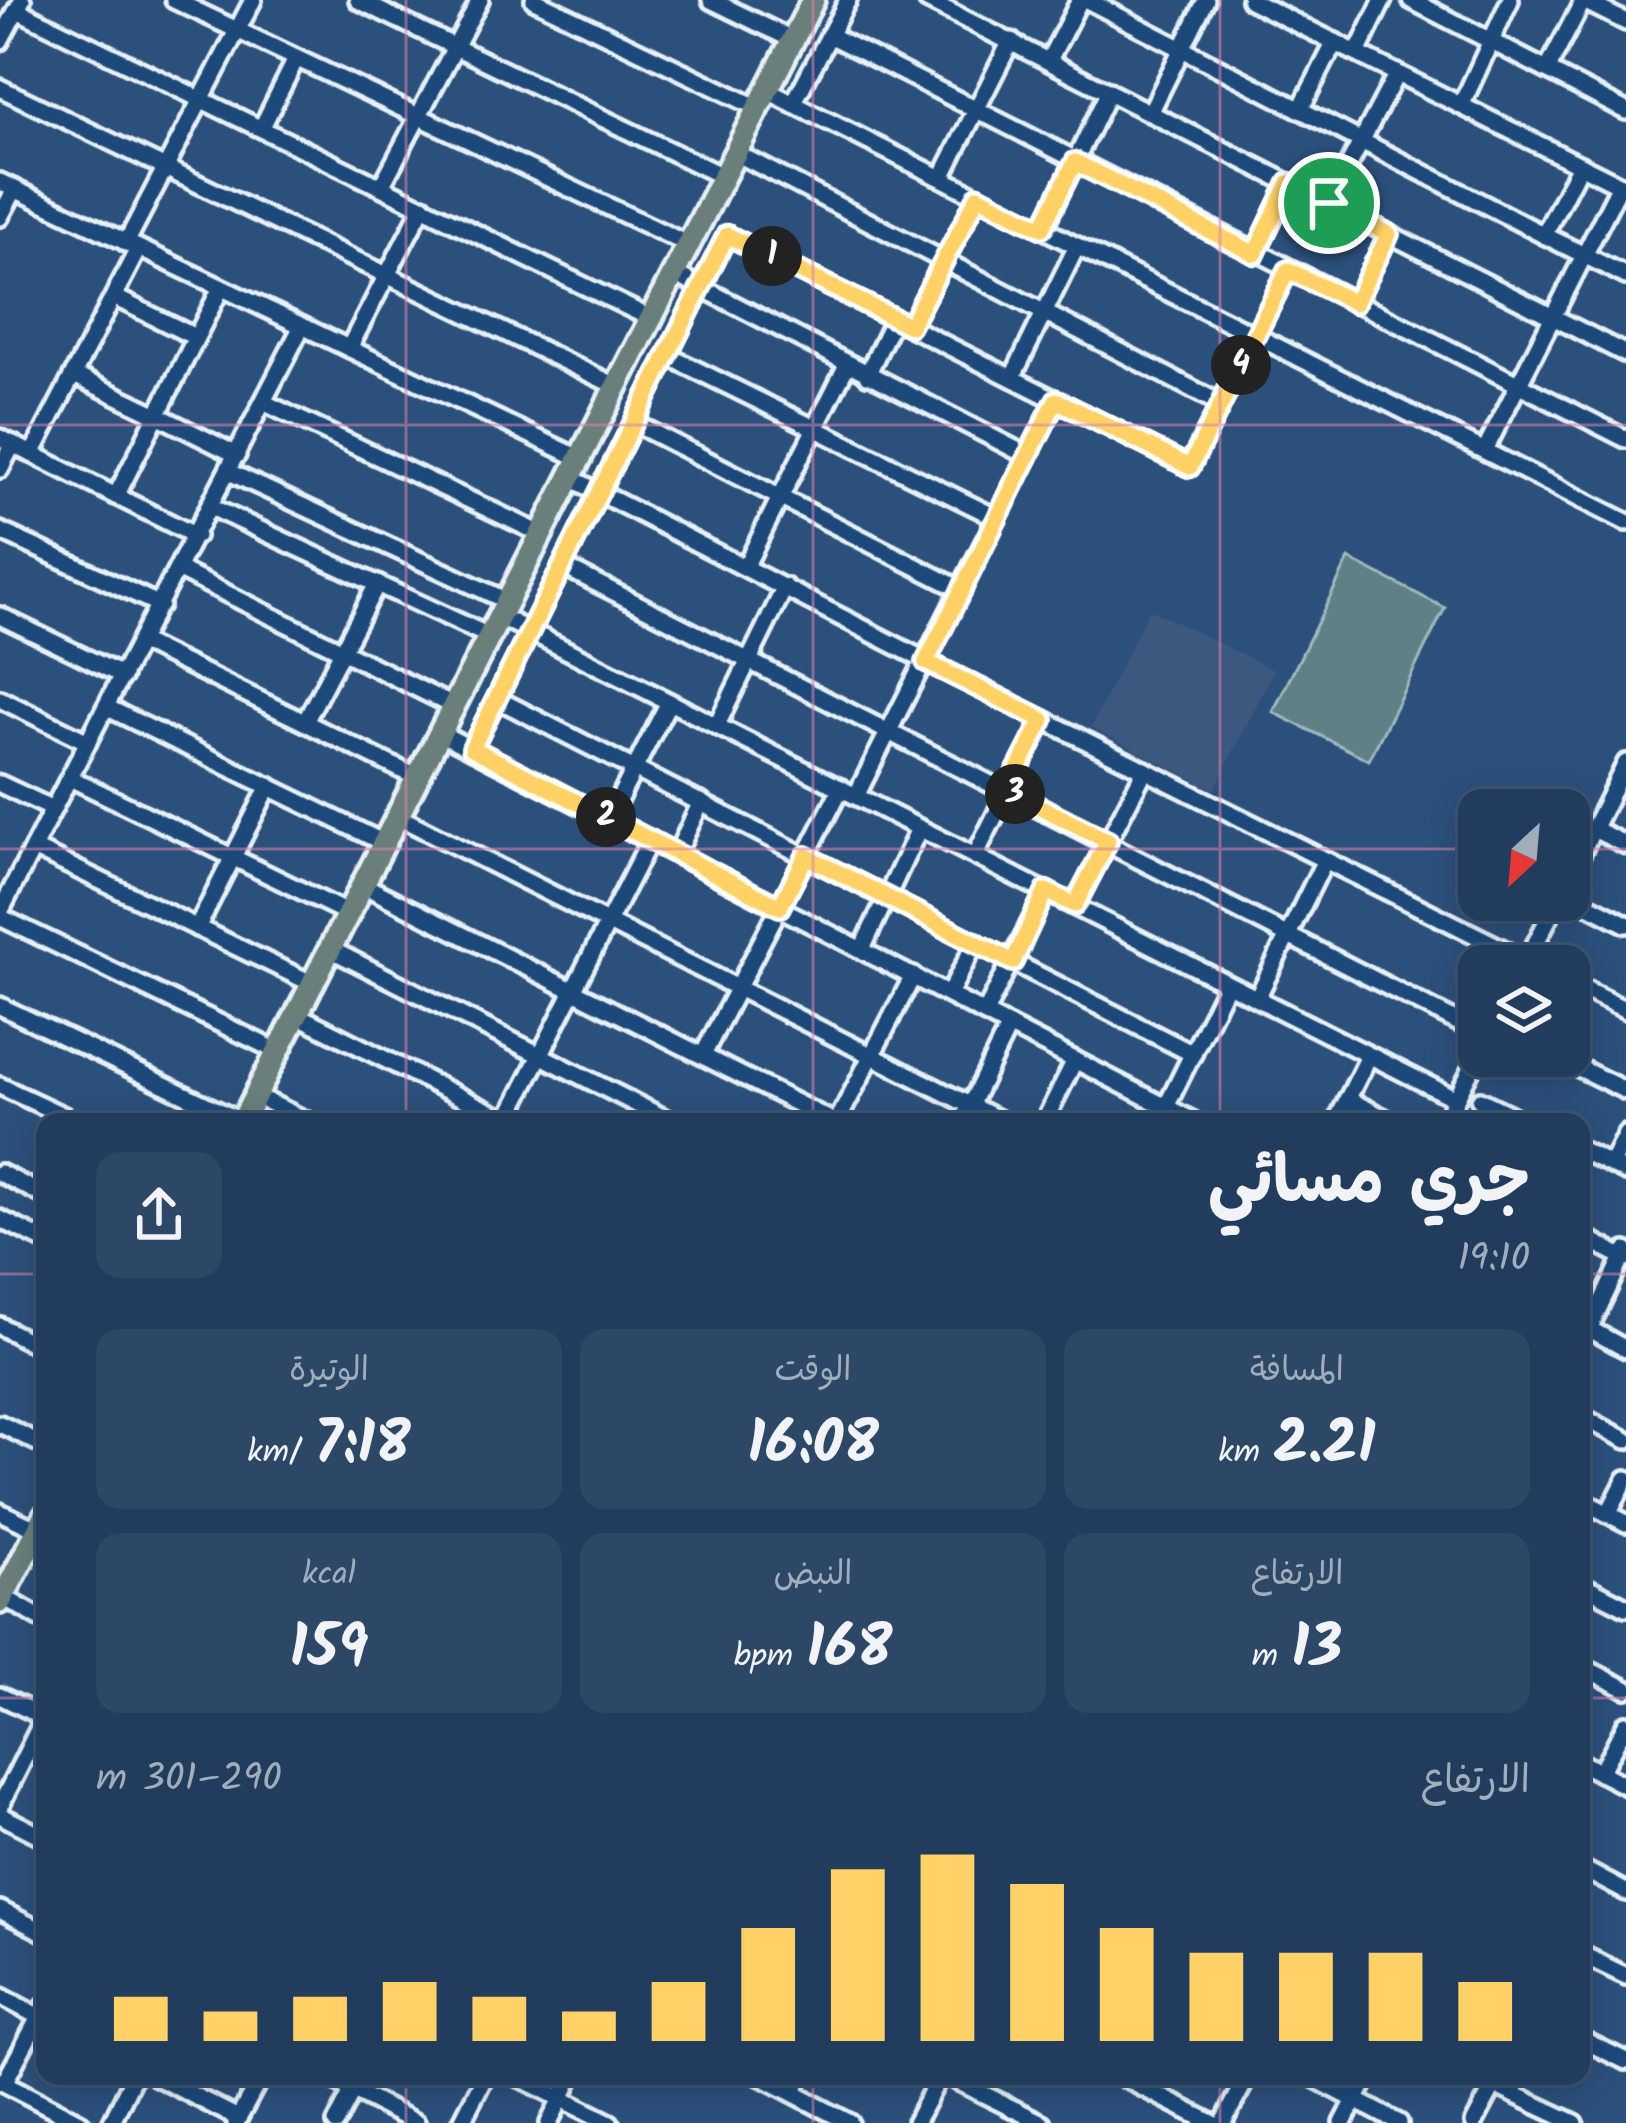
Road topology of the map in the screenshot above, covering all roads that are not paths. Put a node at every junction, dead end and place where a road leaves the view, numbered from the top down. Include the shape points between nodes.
1 (174, 0) edge
2 (253, 0) edge
3 (358, 0) edge
4 (480, 0) edge
5 (534, 0) edge
6 (711, 0) edge
7 (813, 0) edge
8 (848, 0) edge
9 (927, 0) edge
10 (1084, 0) edge
11 (1207, 0) edge
12 (1250, 0) edge
13 (1383, 0) edge
14 (1411, 0) edge
15 (1510, 0) edge
16 (1582, 0) edge
17 (20, 5) edge
18 (1626, 22) edge
19 (237, 30) junction
20 (829, 35) junction
21 (793, 40) junction
22 (0, 41) edge
23 (1011, 41) junction
24 (1491, 41) junction
25 (1335, 42) junction
26 (456, 46) junction
27 (1182, 49) junction
28 (1357, 53) junction
29 (296, 59) junction
30 (1049, 60) junction
31 (1547, 70) junction
32 (1396, 74) junction
33 (0, 88) edge
34 (1108, 92) junction
35 (202, 97) junction
36 (763, 100) junction
37 (794, 104) junction
38 (1462, 104) junction
39 (1300, 110) junction
40 (975, 111) junction
41 (1626, 111) edge
42 (1150, 113) junction
43 (418, 116) junction
44 (262, 127) junction
45 (1361, 141) junction
46 (734, 152) junction
47 (1075, 162) junction
48 (1580, 165) junction
49 (165, 167) junction
50 (722, 176) junction
51 (941, 177) junction
52 (1289, 183) junction
53 (382, 185) junction
54 (7, 186) edge
55 (1623, 187) edge
56 (978, 196) junction
57 (1329, 203) junction
58 (423, 206) junction
59 (0, 218) edge
60 (1042, 228) junction
61 (1389, 234) junction
62 (1544, 235) junction
63 (687, 244) junction
64 (132, 246) junction
65 (1077, 246) junction
66 (1255, 254) junction
67 (1584, 255) junction
68 (944, 262) junction
69 (1288, 270) junction
70 (673, 273) junction
71 (388, 274) junction
72 (1626, 276) edge
73 (221, 287) junction
74 (701, 288) junction
75 (114, 297) junction
76 (1355, 303) junction
77 (1043, 313) junction
78 (1554, 316) junction
79 (650, 318) junction
80 (902, 323) junction
81 (302, 326) junction
82 (1257, 334) junction
83 (196, 337) junction
84 (349, 348) junction
85 (1626, 354) edge
86 (668, 356) junction
87 (847, 365) junction
88 (74, 375) junction
89 (867, 375) junction
90 (1012, 378) junction
91 (1519, 384) junction
92 (616, 386) junction
93 (1056, 400) junction
94 (263, 403) junction
95 (1221, 404) junction
96 (157, 415) junction
97 (634, 423) junction
98 (815, 430) junction
99 (1626, 439) edge
100 (6, 441) edge
101 (1485, 450) junction
102 (32, 454) junction
103 (237, 455) junction
104 (1028, 456) junction
105 (574, 467) junction
106 (0, 469) edge
107 (229, 472) junction
108 (599, 492) junction
109 (116, 496) junction
110 (781, 498) junction
111 (211, 507) junction
112 (997, 518) junction
113 (1626, 522) edge
114 (0, 532) edge
115 (541, 534) junction
116 (196, 536) junction
117 (562, 566) junction
118 (745, 568) junction
119 (179, 569) junction
120 (377, 584) junction
121 (785, 587) junction
122 (962, 590) junction
123 (160, 605) junction
124 (0, 616) edge
125 (500, 618) junction
126 (530, 632) junction
127 (141, 642) junction
128 (341, 653) junction
129 (748, 662) junction
130 (926, 662) junction
131 (123, 676) junction
132 (497, 699) junction
133 (0, 700) edge
134 (669, 703) junction
135 (106, 707) junction
136 (455, 707) junction
137 (1043, 720) junction
138 (304, 722) junction
139 (716, 725) junction
140 (889, 730) junction
141 (442, 734) junction
142 (88, 742) junction
143 (472, 748) junction
144 (1626, 763) edge
145 (635, 769) junction
146 (1145, 770) junction
147 (70, 778) junction
148 (418, 778) junction
149 (0, 784) edge
150 (269, 786) junction
151 (1007, 790) junction
152 (848, 792) junction
153 (700, 802) junction
154 (53, 808) junction
155 (398, 817) junction
156 (609, 818) junction
157 (919, 829) junction
158 (1594, 829) junction
159 (1590, 837) edge
160 (650, 840) junction
161 (1108, 841) junction
162 (384, 844) junction
163 (1626, 844) edge
164 (33, 848) junction
165 (676, 853) junction
166 (806, 856) junction
167 (976, 856) junction
168 (233, 858) junction
169 (1325, 860) junction
170 (0, 874) edge
171 (16, 883) junction
172 (363, 885) junction
173 (1046, 891) junction
174 (887, 895) junction
175 (1075, 905) junction
176 (1590, 906) edge
177 (780, 907) junction
178 (349, 914) junction
179 (0, 915) edge
180 (608, 921) junction
181 (1626, 924) edge
182 (197, 928) junction
183 (1288, 934) junction
184 (976, 942) junction
185 (1492, 945) edge
186 (330, 949) junction
187 (862, 949) junction
188 (1013, 962) junction
189 (913, 976) junction
190 (313, 984) junction
191 (1227, 984) junction
192 (739, 988) junction
193 (572, 989) junction
194 (1590, 992) edge
195 (949, 994) junction
196 (1257, 998) junction
197 (0, 1006) edge
198 (1626, 1010) edge
199 (985, 1013) junction
200 (297, 1015) junction
201 (1458, 1022) edge
202 (1010, 1026) junction
203 (279, 1052) junction
204 (539, 1054) junction
205 (869, 1054) junction
206 (1193, 1054) junction
207 (703, 1055) junction
208 (1369, 1056) junction
209 (1075, 1060) junction
210 (1590, 1073) edge
211 (1467, 1077) edge
212 (0, 1086) edge
213 (1626, 1091) edge
214 (256, 1096) junction
215 (1347, 1099) junction
216 (1456, 1099) junction
217 (1480, 1100) dead end
218 (970, 1105) junction
219 (1166, 1107) junction
220 (58, 1113) edge
221 (223, 1113) edge
222 (247, 1113) edge
223 (291, 1113) edge
224 (490, 1113) edge
225 (512, 1113) edge
226 (654, 1113) edge
227 (800, 1113) edge
228 (840, 1113) edge
229 (966, 1113) edge
230 (986, 1113) edge
231 (1048, 1113) edge
232 (1177, 1113) edge
233 (1340, 1113) edge
234 (1374, 1113) edge
235 (1449, 1113) edge
236 (1507, 1113) edge
237 (1626, 1134) edge
238 (1590, 1154) edge
239 (1618, 1168) edge
240 (0, 1173) edge
241 (36, 1191) edge
242 (0, 1219) edge
243 (36, 1237) edge
244 (1590, 1239) edge
245 (1625, 1256) edge
246 (1590, 1318) edge
247 (0, 1326) edge
248 (1590, 1330) edge
249 (36, 1343) edge
250 (1626, 1349) edge
251 (1590, 1421) edge
252 (0, 1424) edge
253 (1626, 1440) edge
254 (36, 1442) edge
255 (1626, 1479) edge
256 (1590, 1505) edge
257 (0, 1512) edge
258 (1608, 1514) junction
259 (1626, 1523) edge
260 (36, 1524) edge
261 (36, 1538) edge
262 (1590, 1589) edge
263 (1, 1598) edge
264 (1626, 1607) edge
265 (36, 1616) edge
266 (1590, 1670) edge
267 (1626, 1688) edge
268 (0, 1696) edge
269 (36, 1714) edge
270 (1626, 1724) edge
271 (36, 1736) edge
272 (1590, 1768) edge
273 (1600, 1773) junction
274 (1626, 1786) edge
275 (0, 1806) edge
276 (0, 1816) edge
277 (36, 1834) edge
278 (1590, 1873) edge
279 (1626, 1892) edge
280 (0, 1910) edge
281 (36, 1928) edge
282 (1590, 1958) edge
283 (1626, 1976) edge
284 (0, 1996) edge
285 (36, 2011) edge
286 (36, 2026) edge
287 (1590, 2042) edge
288 (1626, 2060) edge
289 (2, 2082) edge
290 (130, 2085) edge
291 (171, 2085) edge
292 (256, 2085) edge
293 (343, 2085) edge
294 (480, 2085) edge
295 (534, 2085) edge
296 (568, 2085) edge
297 (779, 2085) edge
298 (796, 2085) edge
299 (938, 2085) edge
300 (962, 2085) edge
301 (1138, 2085) edge
302 (1243, 2085) edge
303 (1327, 2085) edge
304 (1364, 2085) edge
305 (1495, 2085) edge
306 (1504, 2085) edge
307 (353, 2090) junction
308 (793, 2092) junction
309 (561, 2098) junction
310 (1356, 2100) junction
311 (237, 2121) edge
312 (81, 2123) edge
313 (111, 2123) edge
314 (336, 2123) edge
315 (416, 2123) edge
316 (461, 2123) edge
317 (549, 2123) edge
318 (610, 2123) edge
319 (850, 2123) edge
320 (915, 2123) edge
321 (1042, 2123) edge
322 (1212, 2123) edge
323 (1223, 2123) edge
324 (1343, 2123) edge
325 (1399, 2123) edge
326 (1474, 2123) edge
327 (1575, 2123) edge

1 - 19 street
2 - 19 street
3 - 26 street
4 - 26 street
5 - 36 street
6 - 21 street
7 - 21 highway
8 - 20 street
9 - 23 street
10 - 27 street
10 - 30 street
11 - 27 street
12 - 25 street
13 - 28 street
14 - 24 street
15 - 24 street
16 - 18 street
16 - 31 street
17 - 22 street
17 - 35 street
19 - 29 street
19 - 35 street
20 - 37 street
20 - 40 street
21 - 36 highway
23 - 30 street
23 - 40 street
24 - 31 street
24 - 38 street
25 - 28 street
25 - 39 street
26 - 43 street
26 - 50 street
27 - 39 street
27 - 42 street
28 - 32 street
29 - 43 street
29 - 44 street
30 - 34 street
31 - 41 street
32 - 38 street
32 - 45 street
33 - 49 street
34 - 42 street
34 - 47 street
35 - 44 street
35 - 49 street
36 - 37 street
36 - 46 highway
37 - 51 street
38 - 48 street
39 - 45 street
40 - 47 street
40 - 51 street
42 - 52 street
43 - 53 street
43 - 63 street
44 - 53 street
45 - 57 street
45 - 62 street
46 - 50 highway
46 - 68 street
47 - 60 street
47 - 66 street
48 - 55 street
48 - 62 street
49 - 64 street
49 - 71 street
50 - 63 highway
51 - 56 street
52 - 57 street
52 - 66 street
53 - 58 street
54 - 59 street
54 - 64 street
55 - 67 street
56 - 60 street
56 - 68 street
57 - 61 street
58 - 71 street
58 - 79 street
60 - 65 street
61 - 76 street
61 - 78 street
62 - 67 street
63 - 70 highway
64 - 73 street
64 - 75 street
65 - 77 street
65 - 82 street
66 - 69 street
67 - 72 street
67 - 78 street
68 - 77 street
68 - 80 street
69 - 76 street
69 - 82 street
70 - 74 street
70 - 79 highway
71 - 84 street
71 - 92 street
73 - 81 street
73 - 83 street
74 - 80 street via 729,234
74 - 86 street
74 - 87 street
75 - 83 street
75 - 88 street
76 - 91 street
77 - 90 street
77 - 95 street
78 - 85 street
78 - 91 street
79 - 92 highway
80 - 89 street
80 - 90 street
81 - 84 street
81 - 94 street
82 - 95 street
82 - 101 street
83 - 96 street
84 - 105 street
86 - 97 street
86 - 98 street
87 - 89 street
87 - 98 street
88 - 96 street
88 - 102 street
89 - 104 street
90 - 93 street
91 - 99 street
91 - 101 street
92 - 105 highway
93 - 95 street via 1190,467
93 - 104 street
94 - 103 street
94 - 115 street
96 - 103 street
96 - 109 street
97 - 108 street
97 - 110 street
98 - 110 street
98 - 112 street
100 - 102 street
100 - 106 street
101 - 113 street
102 - 109 street
103 - 107 street
104 - 112 street
105 - 108 street
105 - 115 highway
107 - 111 street
107 - 125 street
108 - 117 street
108 - 118 street
109 - 116 street
110 - 118 street
110 - 122 street
111 - 116 street
111 - 120 street
112 - 122 street
114 - 123 street
115 - 125 highway
116 - 119 street
117 - 126 street
117 - 129 street
118 - 121 street
119 - 123 street
119 - 128 street
120 - 125 street
120 - 128 street
121 - 129 street
121 - 130 street
122 - 130 street
123 - 127 street
124 - 131 street
125 - 126 street
125 - 136 highway
126 - 132 street
126 - 134 street
127 - 131 street
127 - 138 street
128 - 136 street
128 - 138 street
129 - 139 street
129 - 140 street
130 - 137 street
130 - 140 street
131 - 135 street
132 - 143 street
132 - 145 street
133 - 142 street
134 - 139 street
134 - 145 street
135 - 142 street
135 - 150 street
136 - 141 highway
137 - 146 street
137 - 151 street
138 - 148 street
139 - 152 street
140 - 151 street
140 - 152 street
141 - 143 street
141 - 148 highway
142 - 147 street
143 - 156 street
144 - 158 street
145 - 153 street
145 - 156 street
146 - 161 street
146 - 169 street
147 - 154 street
147 - 168 street
148 - 155 highway
149 - 154 street
150 - 162 street
150 - 168 street
151 - 161 street
151 - 167 street
152 - 157 street
152 - 166 street
153 - 165 street
153 - 166 street
154 - 164 street
155 - 162 highway
155 - 180 street
156 - 160 street
157 - 167 street
157 - 174 street
158 - 159 street
158 - 163 street
160 - 165 street
160 - 180 street
161 - 175 street
161 - 183 street
162 - 172 highway
164 - 171 street
164 - 182 street
165 - 177 street
166 - 174 street
166 - 177 street
167 - 173 street
168 - 178 street
168 - 182 street
169 - 183 street
169 - 185 street
170 - 171 street
171 - 179 street
172 - 178 highway
172 - 193 street
173 - 175 street
173 - 188 street
174 - 184 street
174 - 187 street
175 - 191 street
176 - 181 street
177 - 187 street
177 - 192 street
178 - 186 highway
179 - 203 street
180 - 192 street
180 - 193 street
182 - 190 street
183 - 196 street
183 - 201 street
184 - 188 street
184 - 195 street
186 - 190 highway
186 - 204 street
187 - 189 street
188 - 199 street
188 - 206 street
189 - 195 street
189 - 205 street
190 - 200 highway
191 - 196 street
191 - 206 street
192 - 205 street
192 - 207 street
193 - 204 street
193 - 207 street
194 - 198 street
195 - 199 street
196 - 208 street
197 - 221 street
199 - 202 street
200 - 203 highway
200 - 224 street
202 - 209 street
202 - 218 street
203 - 214 highway
204 - 225 street
204 - 226 street
205 - 218 street
205 - 228 street
206 - 219 street
207 - 227 street
208 - 215 street
208 - 216 street
209 - 219 street
209 - 231 street
210 - 213 street
211 - 216 street
212 - 220 street
214 - 222 highway
214 - 223 street
215 - 233 street
215 - 234 street
216 - 235 street
217 - 236 street
218 - 229 street
218 - 230 street
219 - 232 street
237 - 239 street
238 - 239 street
240 - 241 street
242 - 243 street
244 - 245 street
245 - 246 street
247 - 249 street
248 - 250 street
251 - 253 street
252 - 254 street
255 - 258 street
256 - 258 street
257 - 260 street
258 - 259 street
261 - 263 highway
262 - 264 street
263 - 265 street
266 - 267 street
268 - 269 street
270 - 273 street
271 - 275 street
272 - 273 street
273 - 274 street
276 - 277 street
278 - 279 street
280 - 281 street
282 - 283 street
284 - 285 street
286 - 289 street
287 - 288 street
289 - 312 street
290 - 313 street
291 - 311 street
292 - 311 street
293 - 307 street
294 - 316 street
295 - 309 street
296 - 309 street
297 - 308 street
298 - 308 street
299 - 320 street
300 - 321 street
301 - 322 street
302 - 323 street
303 - 310 street
304 - 310 street
305 - 326 street
306 - 327 street
307 - 314 street
307 - 315 street
308 - 319 street
309 - 317 street
309 - 318 street
310 - 324 street
310 - 325 street

